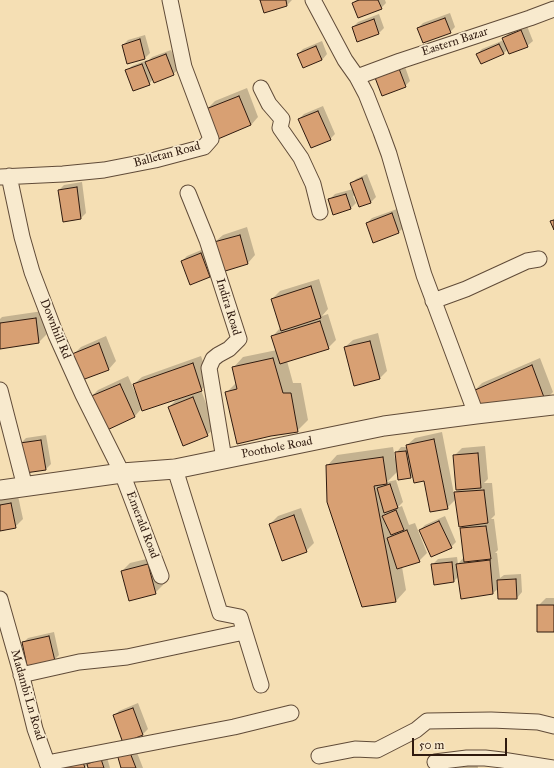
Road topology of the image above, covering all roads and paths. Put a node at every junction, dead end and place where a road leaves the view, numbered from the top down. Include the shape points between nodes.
1 (170, 0) edge
2 (313, 0) edge
3 (554, 9) edge
4 (356, 77) junction
5 (261, 88) dead end
6 (4, 177) edge
7 (188, 193) dead end
8 (320, 212) dead end
9 (539, 259) dead end
10 (434, 300) junction
11 (0, 390) edge
12 (554, 405) edge
13 (476, 414) junction
14 (224, 459) junction
15 (175, 469) junction
16 (122, 474) junction
17 (25, 487) junction
18 (0, 490) edge
19 (161, 576) dead end
20 (0, 599) edge
21 (244, 632) junction
22 (21, 675) junction
23 (261, 685) dead end
24 (291, 713) dead end
25 (554, 726) edge
26 (319, 756) dead end
27 (435, 762) dead end
28 (48, 766) edge
29 (554, 768) edge

1 - 6 street, Balletan Road via 184,67 210,139 204,147 104,170
2 - 4 street
3 - 4 street, Eastern Bazar
4 - 10 street via 366,94 389,154 412,237
5 - 8 street via 269,104 282,119 280,128 304,164 313,184
6 - 16 street, Downhill Rd via 32,272 54,328
7 - 14 street, Indira Road via 207,240 238,339 230,349 213,359 210,368
9 - 10 street via 527,261 466,289
10 - 13 street
11 - 17 street
12 - 13 street, Poothole Road
13 - 14 street, Poothole Road via 384,426
14 - 15 street, Poothole Road
15 - 16 street, Poothole Road
15 - 21 street via 220,614 240,617
16 - 17 street, Poothole Road
16 - 19 street, Emerald Road
17 - 18 street, Poothole Road
20 - 22 street, Madambi Ln Road
21 - 22 street via 127,657 79,662
21 - 23 street
22 - 28 street, Madambi Ln Road
24 - 28 street
25 - 26 street via 538,722 491,720 427,721 416,730 377,750 355,749
27 - 29 street via 485,758

